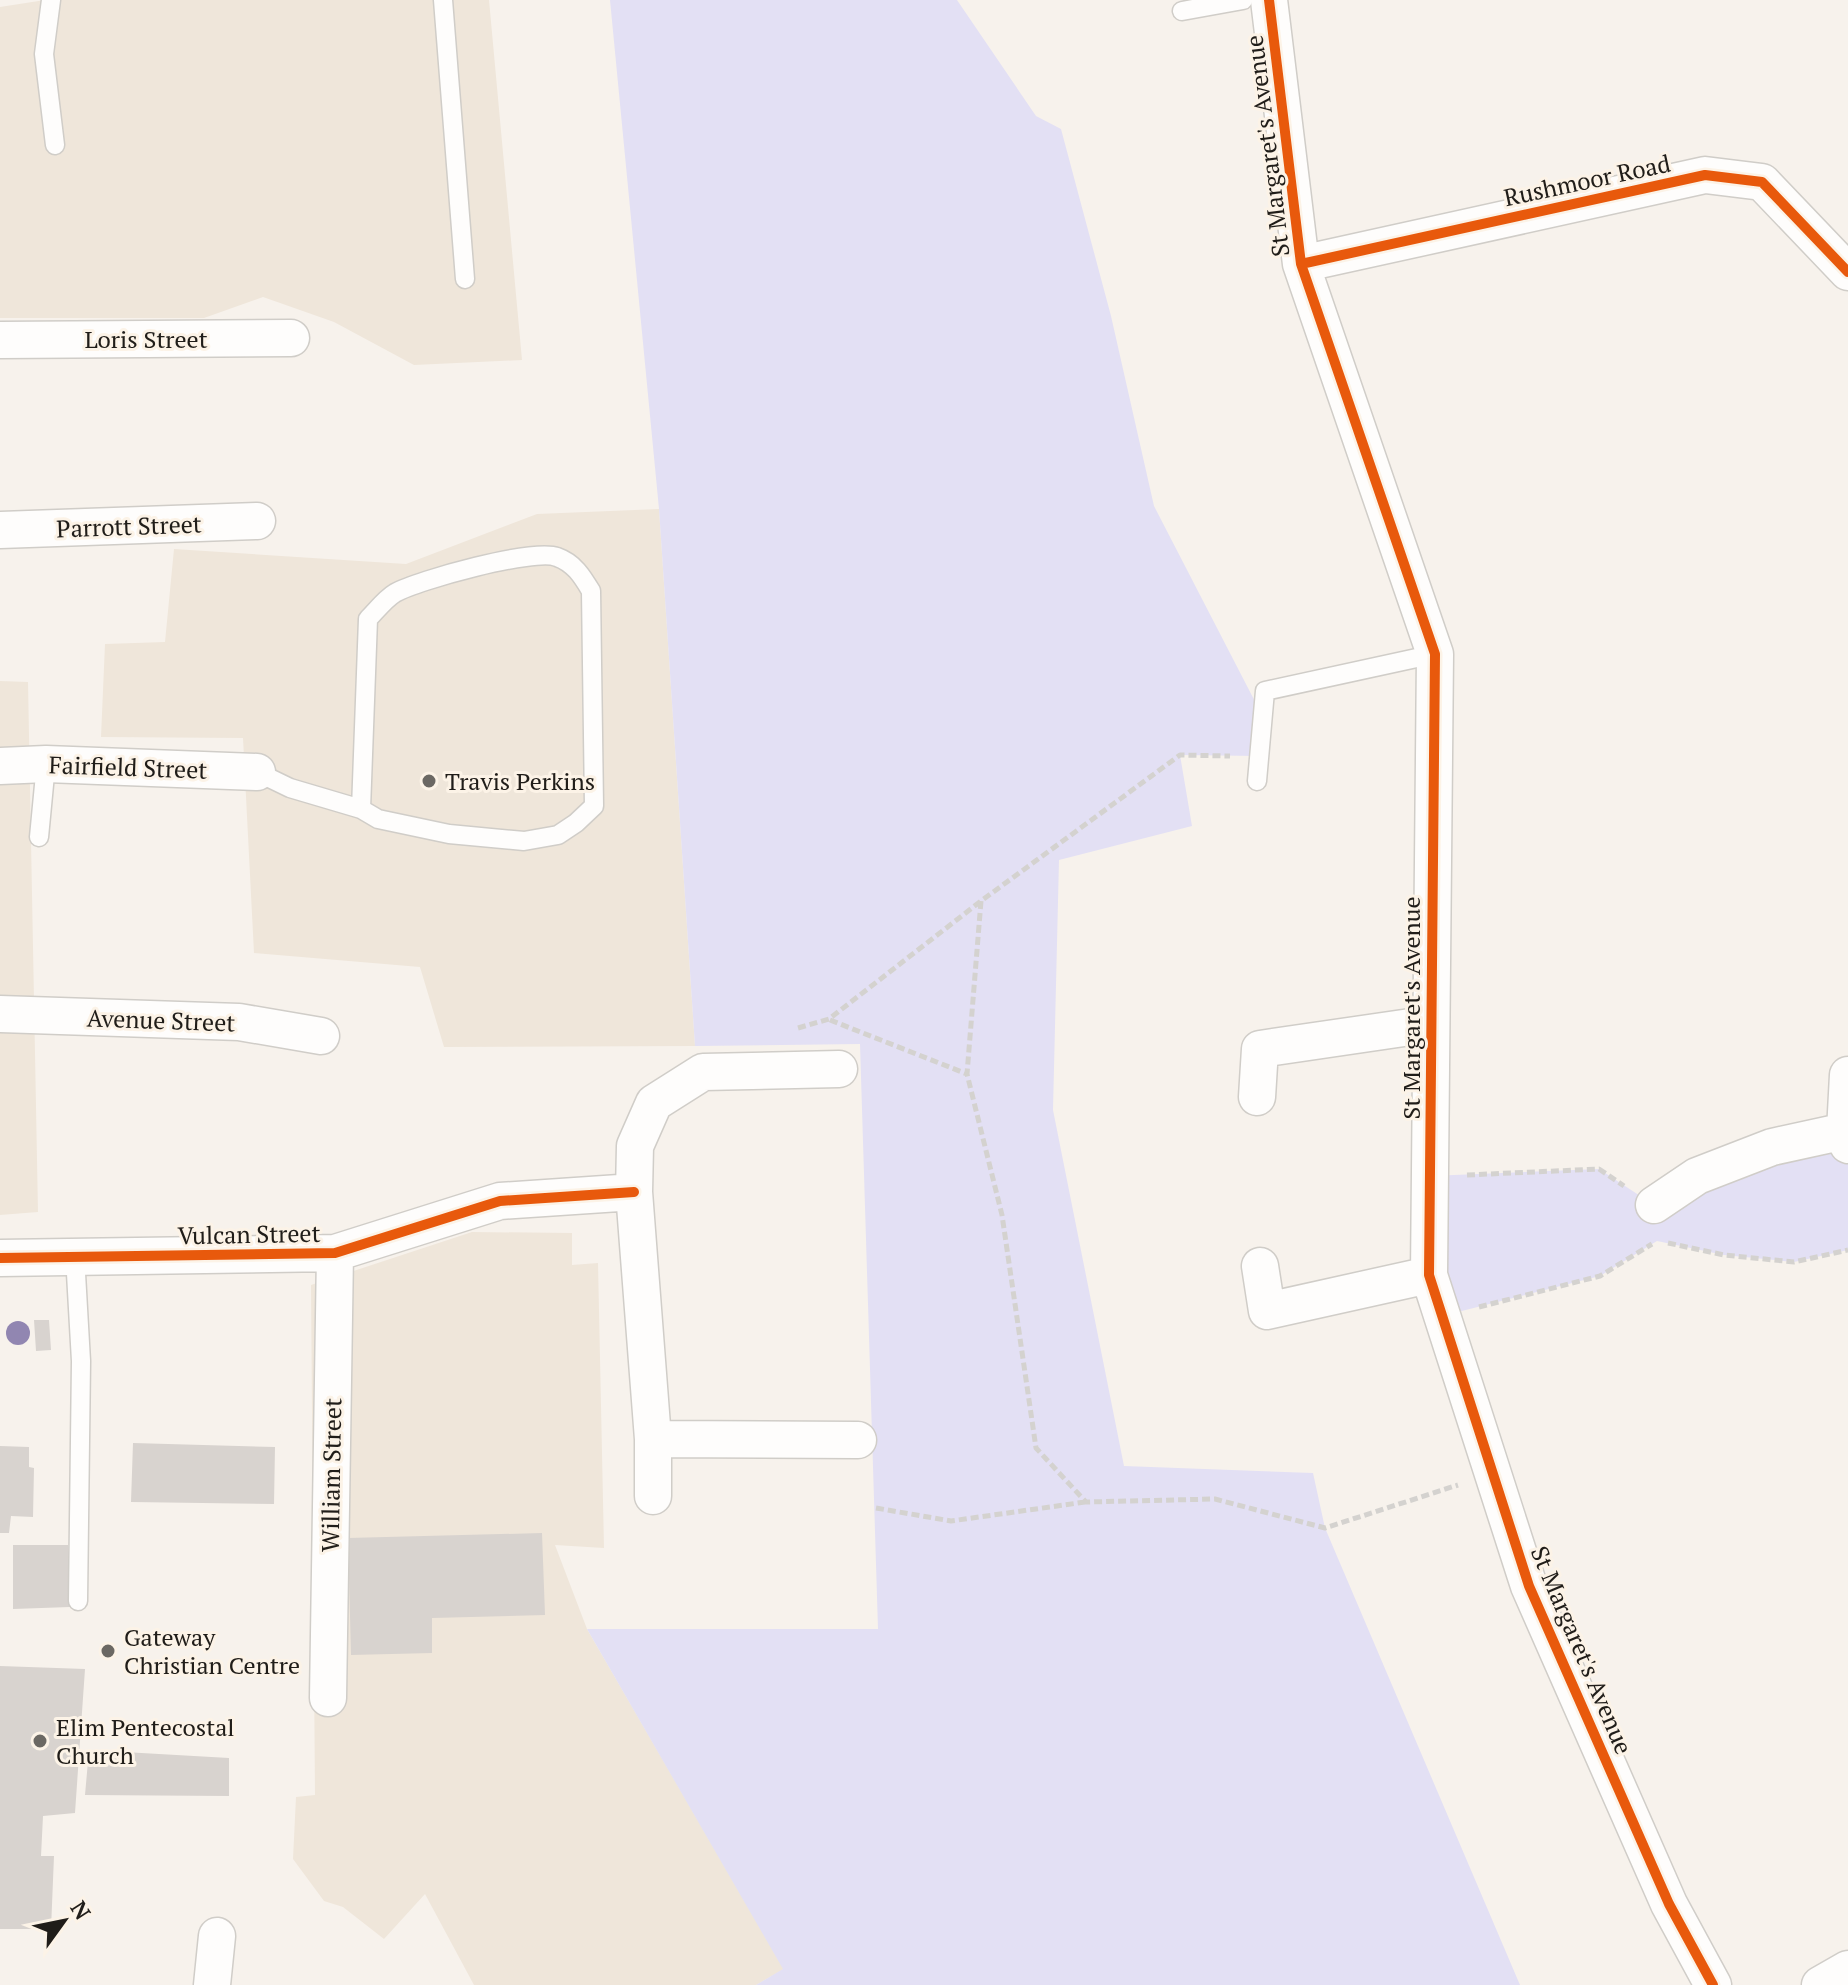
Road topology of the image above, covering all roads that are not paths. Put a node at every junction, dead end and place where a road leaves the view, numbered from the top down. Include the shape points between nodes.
1 (51, 0) edge
2 (443, 0) edge
3 (1243, 0) edge
4 (1269, 0) edge
5 (1182, 11) dead end
6 (55, 145) dead end
7 (1301, 264) junction
8 (1848, 272) edge
9 (465, 279) dead end
10 (291, 338) dead end
11 (0, 340) edge
12 (257, 521) dead end
13 (0, 530) edge
14 (1435, 654) junction
15 (46, 764) junction
16 (0, 766) edge
17 (257, 772) joint
18 (1257, 781) dead end
19 (361, 809) junction
20 (39, 837) dead end
21 (0, 1014) edge
22 (1431, 1024) junction
23 (321, 1036) dead end
24 (839, 1069) dead end
25 (1848, 1075) edge
26 (1257, 1097) dead end
27 (1846, 1138) edge
28 (634, 1192) junction
29 (1654, 1205) road end
30 (335, 1253) junction
31 (75, 1256) junction
32 (0, 1258) edge
33 (1260, 1266) dead end
34 (1429, 1275) junction
35 (653, 1439) junction
36 (858, 1440) dead end
37 (653, 1496) dead end
38 (78, 1601) dead end
39 (328, 1698) dead end
40 (217, 1936) dead end
41 (1848, 1969) edge
42 (212, 1985) edge
43 (1713, 1985) edge
44 (1820, 1985) edge

1 - 6 lane via 44,54
2 - 9 lane
3 - 5 lane
4 - 7 street, St Margaret's Avenue
7 - 8 street, Rushmoor Road via 1705,175 1762,182
7 - 14 street, St Margaret's Avenue
10 - 11 street, Loris Street
12 - 13 street, Parrott Street
14 - 18 lane via 1265,691
14 - 22 street, St Margaret's Avenue
15 - 16 street, Fairfield Street
15 - 17 street, Fairfield Street
15 - 20 lane
17 - 19 lane via 290,788
19 - 19 lane via 378,819 449,834 524,841 558,835 594,806 591,591 577,568 555,555 457,571 394,593 368,619
21 - 23 street, Avenue Street via 239,1022
22 - 26 street, St Margaret's Avenue via 1260,1049
22 - 34 street, St Margaret's Avenue
24 - 28 street via 703,1072 654,1103 635,1146
25 - 27 street
27 - 29 street via 1772,1147 1697,1176
28 - 30 street, Vulcan Street via 500,1201
28 - 35 street
30 - 31 street, Vulcan Street
30 - 39 street, William Street
31 - 32 street, Vulcan Street
31 - 38 lane via 81,1361
33 - 34 street via 1267,1311
34 - 43 street, St Margaret's Avenue via 1529,1586 1669,1904
35 - 36 street
35 - 37 street
40 - 42 street
41 - 44 street

